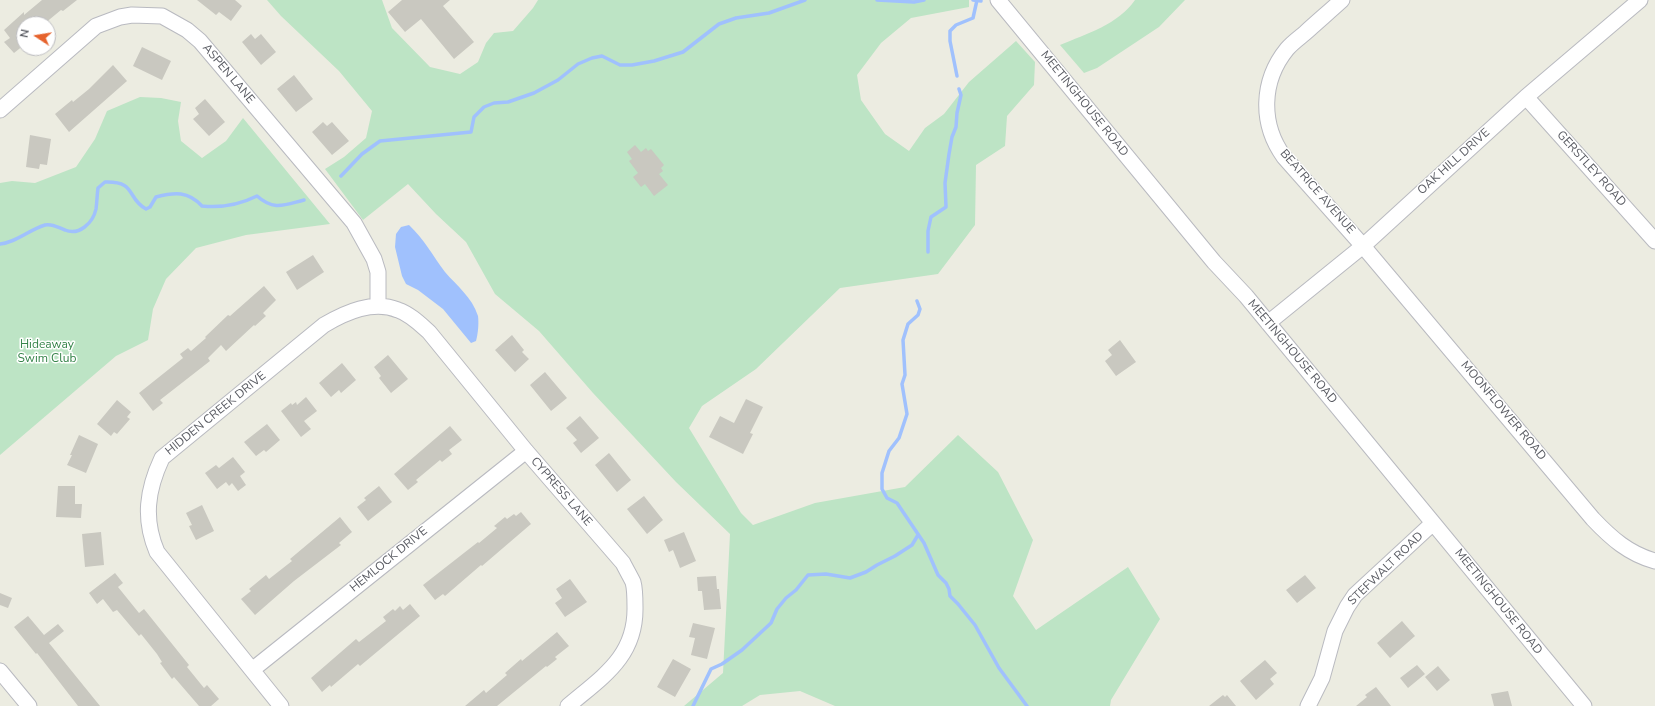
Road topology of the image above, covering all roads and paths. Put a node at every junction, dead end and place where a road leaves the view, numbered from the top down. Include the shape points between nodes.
1 (998, 0) edge
2 (1342, 0) edge
3 (1640, 0) edge
4 (1526, 97) junction
5 (0, 110) edge
6 (1655, 241) edge
7 (1363, 246) junction
8 (378, 305) junction
9 (1268, 323) junction
10 (526, 451) junction
11 (1433, 523) junction
12 (1655, 561) edge
13 (252, 670) junction
14 (0, 671) edge
15 (29, 706) edge
16 (281, 706) edge
17 (568, 706) edge
18 (1308, 706) edge
19 (1584, 706) edge

1 - 9 street, MEETINGHOUSE ROAD via 1214,262
2 - 7 street, BEATRICE AVENUE via 1288,48 1276,65 1266,108 1276,146
3 - 4 street, OAK HILL DRIVE
4 - 6 street, GERSTLEY ROAD
4 - 7 street, OAK HILL DRIVE
5 - 8 street, ASPEN LANE via 96,26 120,16 132,15 162,16 175,22 200,41 354,223 374,259 378,272
7 - 9 street, OAK HILL DRIVE
7 - 12 street, MOONFLOWER ROAD via 1593,519 1632,553
8 - 10 street, CYPRESS LANE via 398,310 429,332
8 - 13 street, HIDDEN CREEK DRIVE via 341,315 324,325 162,458 155,473 150,490 148,522 151,539 157,552
9 - 11 street, MEETINGHOUSE ROAD
10 - 13 street, HEMLOCK DRIVE
10 - 17 street, CYPRESS LANE via 623,563 633,583 635,620 624,653 602,678
11 - 18 street, STEFWALT ROAD via 1355,595 1347,606 1335,631 1322,678
11 - 19 street, MEETINGHOUSE ROAD
13 - 16 street, HIDDEN CREEK DRIVE
14 - 15 street

